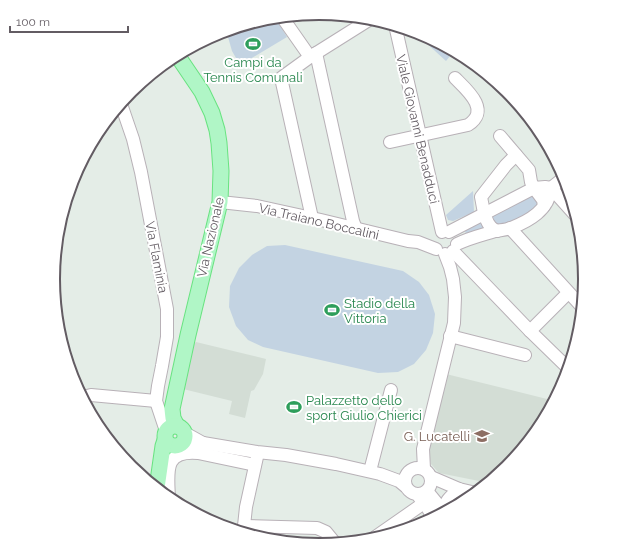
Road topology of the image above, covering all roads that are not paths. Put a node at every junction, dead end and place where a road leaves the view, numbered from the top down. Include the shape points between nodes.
1 (286, 22) edge
2 (363, 24) edge
3 (397, 32) edge
4 (313, 55) junction
5 (181, 61) edge
6 (455, 78) dead end
7 (123, 110) edge
8 (420, 136) junction
9 (500, 136) dead end
10 (390, 142) dead end
11 (516, 155) junction
12 (559, 181) edge
13 (534, 188) junction
14 (551, 188) junction
15 (220, 202) junction
16 (544, 206) junction
17 (569, 208) edge
18 (484, 214) junction
19 (312, 218) junction
20 (353, 226) junction
21 (510, 228) junction
22 (497, 231) junction
23 (443, 233) junction
24 (418, 242) junction
25 (448, 250) junction
26 (568, 293) junction
27 (577, 302) edge
28 (530, 331) junction
29 (450, 336) junction
30 (525, 355) dead end
31 (564, 364) edge
32 (390, 390) dead end
33 (88, 396) edge
34 (158, 407) junction
35 (174, 435) junction
36 (257, 452) junction
37 (255, 465) junction
38 (375, 473) junction
39 (158, 481) edge
40 (422, 483) junction
41 (456, 488) junction
42 (169, 489) edge
43 (467, 491) edge
44 (445, 505) edge
45 (440, 508) edge
46 (431, 512) edge
47 (244, 527) edge
48 (255, 530) edge
49 (379, 531) edge
50 (330, 537) edge

1 - 4 street
2 - 4 street
3 - 8 street, Viale Giovanni Benadduci
4 - 19 street via 281,78
4 - 20 street
5 - 15 main road, Via Nazionale via 202,92 214,118 221,155
6 - 8 street via 474,98 478,111 476,118 468,124
7 - 34 street, Via Flaminia via 141,172 167,309 168,337 158,386
8 - 10 street
8 - 23 street, Viale Giovanni Benadduci
9 - 11 street
11 - 13 street via 529,170
11 - 18 street via 481,197
12 - 14 street
13 - 14 street
13 - 16 street via 543,200
13 - 18 street, Via Traiano Boccalini
14 - 16 street
14 - 17 street
15 - 19 street, Via Traiano Boccalini via 257,206
15 - 35 main road, Via Nazionale via 172,408
16 - 21 street via 533,218
18 - 22 street via 491,227
18 - 23 street, Via Traiano Boccalini
19 - 20 street, Via Traiano Boccalini
20 - 24 street, Via Traiano Boccalini
21 - 22 street
21 - 26 street
22 - 25 street via 466,240
23 - 24 street, Via Traiano Boccalini
23 - 25 street via 434,242
23 - 25 street via 451,233 456,238
24 - 25 street, Via Traiano Boccalini
25 - 28 street
25 - 29 street via 455,297 454,323
26 - 27 street
26 - 28 street
28 - 31 street
29 - 30 street
29 - 40 street via 423,449
32 - 38 street
33 - 34 street
34 - 35 street
35 - 36 street via 203,443
35 - 39 main road, Via Nazionale via 163,446
36 - 37 street
36 - 38 street via 286,455
37 - 42 street via 198,453 180,454 172,459 168,470
37 - 47 street
38 - 40 street
38 - 40 street via 399,482 410,492
40 - 41 street
40 - 45 street
40 - 46 street
40 - 49 street
41 - 43 street
41 - 44 street
48 - 50 street via 317,528 326,532

